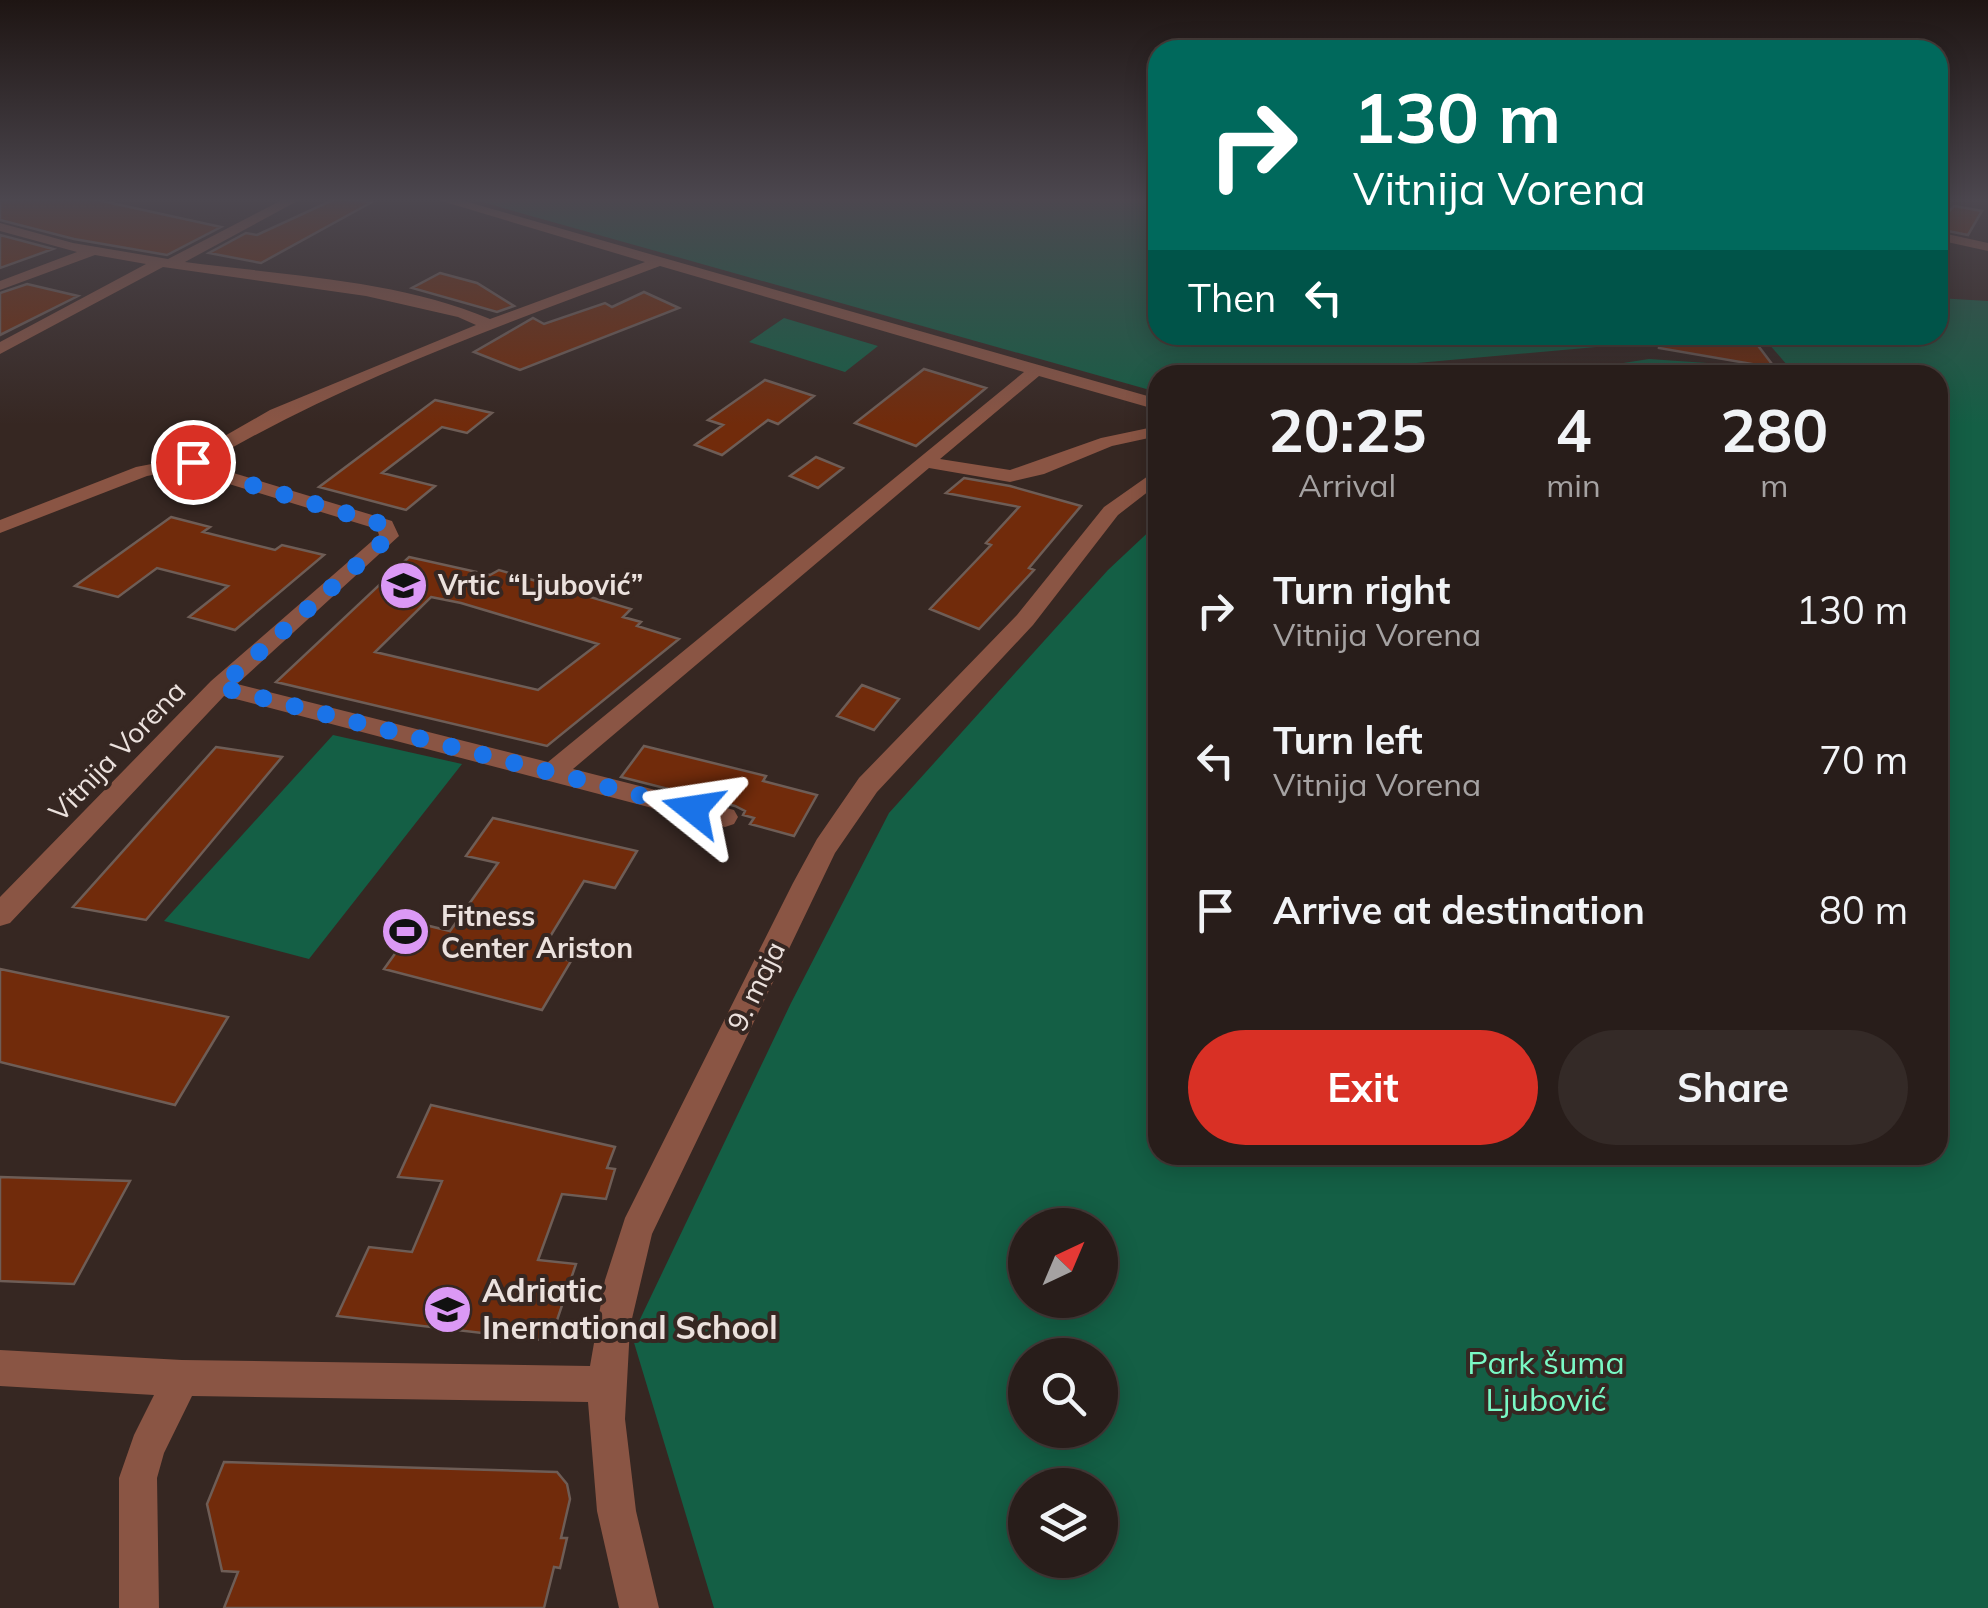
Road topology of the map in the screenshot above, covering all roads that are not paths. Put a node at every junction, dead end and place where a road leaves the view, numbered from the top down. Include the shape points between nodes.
1 (32, 274) edge
2 (142, 274) edge
3 (240, 274) edge
4 (625, 274) edge
5 (700, 274) edge
6 (0, 286) edge
7 (488, 324) junction
8 (0, 349) edge
9 (1036, 370) junction
10 (1148, 402) edge
11 (1148, 433) edge
12 (193, 462) junction
13 (925, 462) junction
14 (1148, 482) edge
15 (0, 527) edge
16 (220, 687) junction
17 (554, 771) junction
18 (725, 817) dead end
19 (0, 914) edge
20 (0, 1368) edge
21 (182, 1378) junction
22 (605, 1382) junction
23 (139, 1608) edge
24 (639, 1608) edge

1 - 6 street
2 - 8 street
3 - 7 street via 366,291
4 - 7 street
5 - 9 street
7 - 12 street via 276,414
9 - 10 street
9 - 13 street
11 - 13 street via 1010,476
12 - 15 street via 143,471
12 - 16 street, Vitnija Vorena via 390,532
13 - 17 street
14 - 22 street, 9. maja via 1102,521 1025,620 868,785 826,846 637,1230 608,1337
16 - 17 street
16 - 19 street, Vitnija Vorena
17 - 18 street
20 - 21 street
21 - 22 street
21 - 23 street via 138,1478
22 - 24 street, 9. maja via 613,1500

